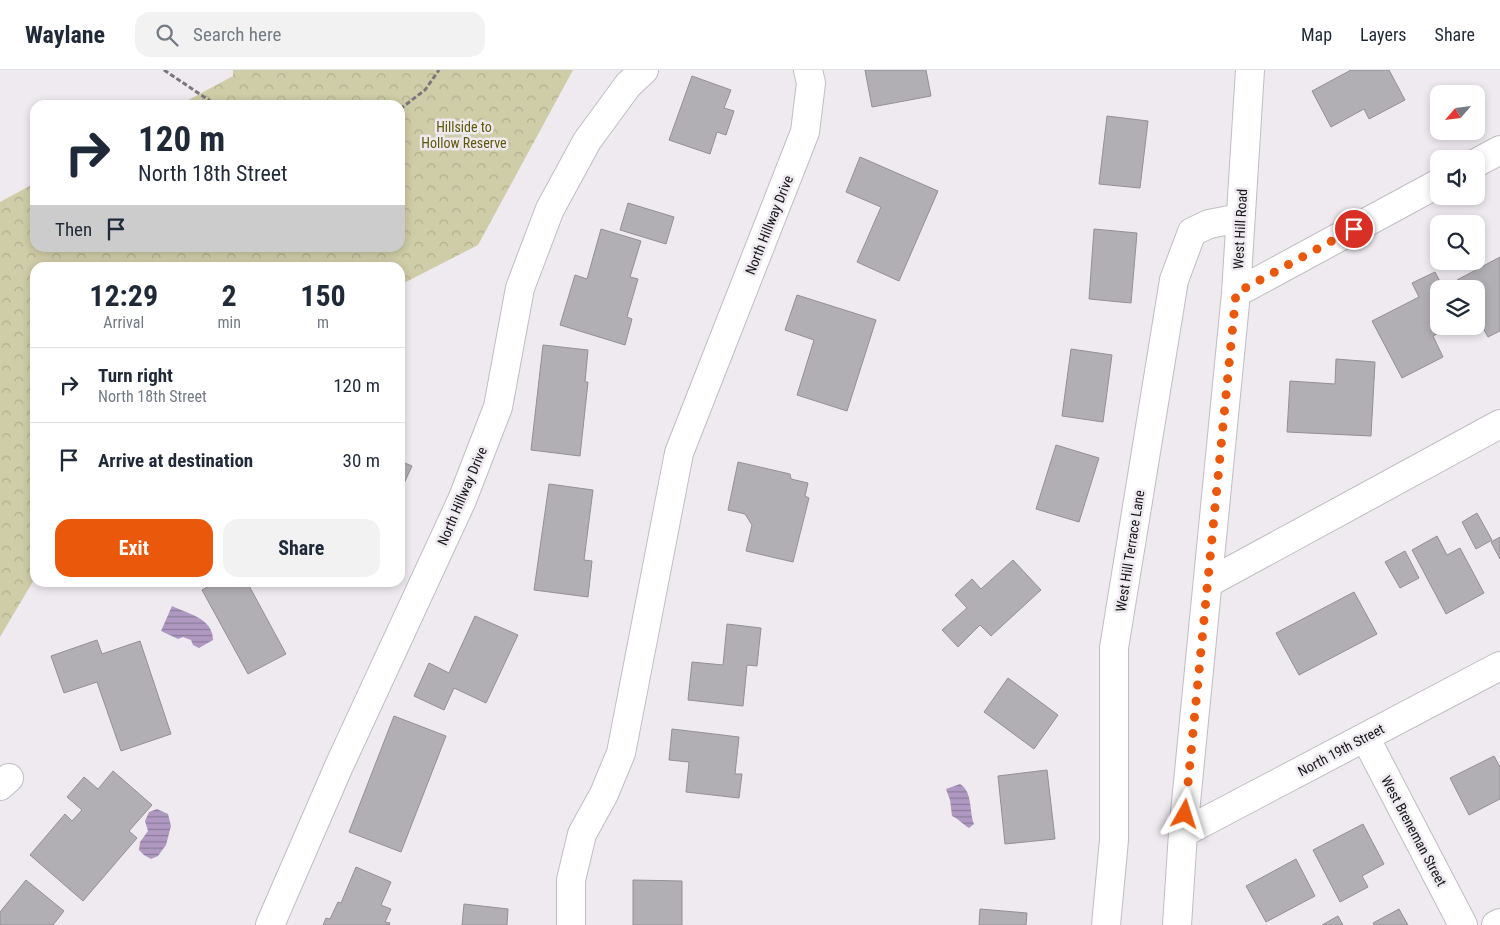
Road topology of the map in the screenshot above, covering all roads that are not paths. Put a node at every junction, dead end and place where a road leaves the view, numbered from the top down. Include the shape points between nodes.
1 (644, 70) edge
2 (808, 70) edge
3 (1250, 70) edge
4 (1500, 150) edge
5 (1485, 158) edge
6 (1430, 188) edge
7 (1240, 218) junction
8 (1236, 293) junction
9 (1500, 424) edge
10 (1208, 582) junction
11 (1500, 666) edge
12 (1365, 737) junction
13 (1183, 834) junction
14 (1500, 923) edge
15 (270, 925) edge
16 (571, 925) edge
17 (1106, 925) edge
18 (1176, 925) edge
19 (1463, 925) edge
20 (1496, 925) edge

1 - 15 street, North Hillway Drive via 628,85 587,141 550,209 520,288 498,407 466,490
2 - 16 street, North Hillway Drive via 811,83 805,132 679,453 621,753 582,834 571,880
3 - 7 street, West Hill Road
4 - 5 street
6 - 8 street
7 - 8 street, West Hill Road
7 - 17 street, West Hill Terrace Lane via 1209,224 1192,232 1174,280 1114,648 1114,840
8 - 10 street, West Hill Road
9 - 10 street
10 - 13 street, West Hill Road
11 - 12 street, North 19th Street
12 - 13 street, North 19th Street
12 - 19 street, West Breneman Street
13 - 18 street, West Hill Road
14 - 20 street

